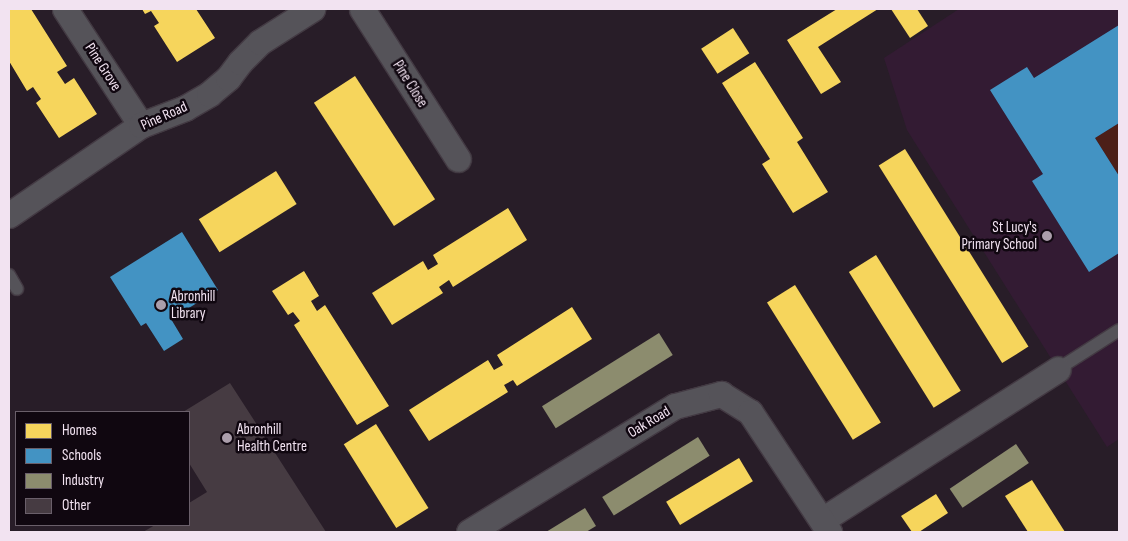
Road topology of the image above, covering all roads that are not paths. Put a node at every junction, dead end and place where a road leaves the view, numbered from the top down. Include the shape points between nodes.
1 (65, 9) edge
2 (312, 9) edge
3 (362, 9) edge
4 (142, 125) junction
5 (458, 159) dead end
6 (9, 215) edge
7 (9, 275) edge
8 (17, 289) dead end
9 (1119, 330) edge
10 (1058, 369) joint
11 (826, 526) edge
12 (469, 532) edge

1 - 4 street, Pine Grove
2 - 4 street, Pine Road via 260,42 209,94 185,108
3 - 5 street, Pine Close
4 - 6 street, Pine Road
7 - 8 lane
9 - 10 lane
10 - 11 street, Oak Road
11 - 12 street, Oak Road via 750,412 721,394 675,406

